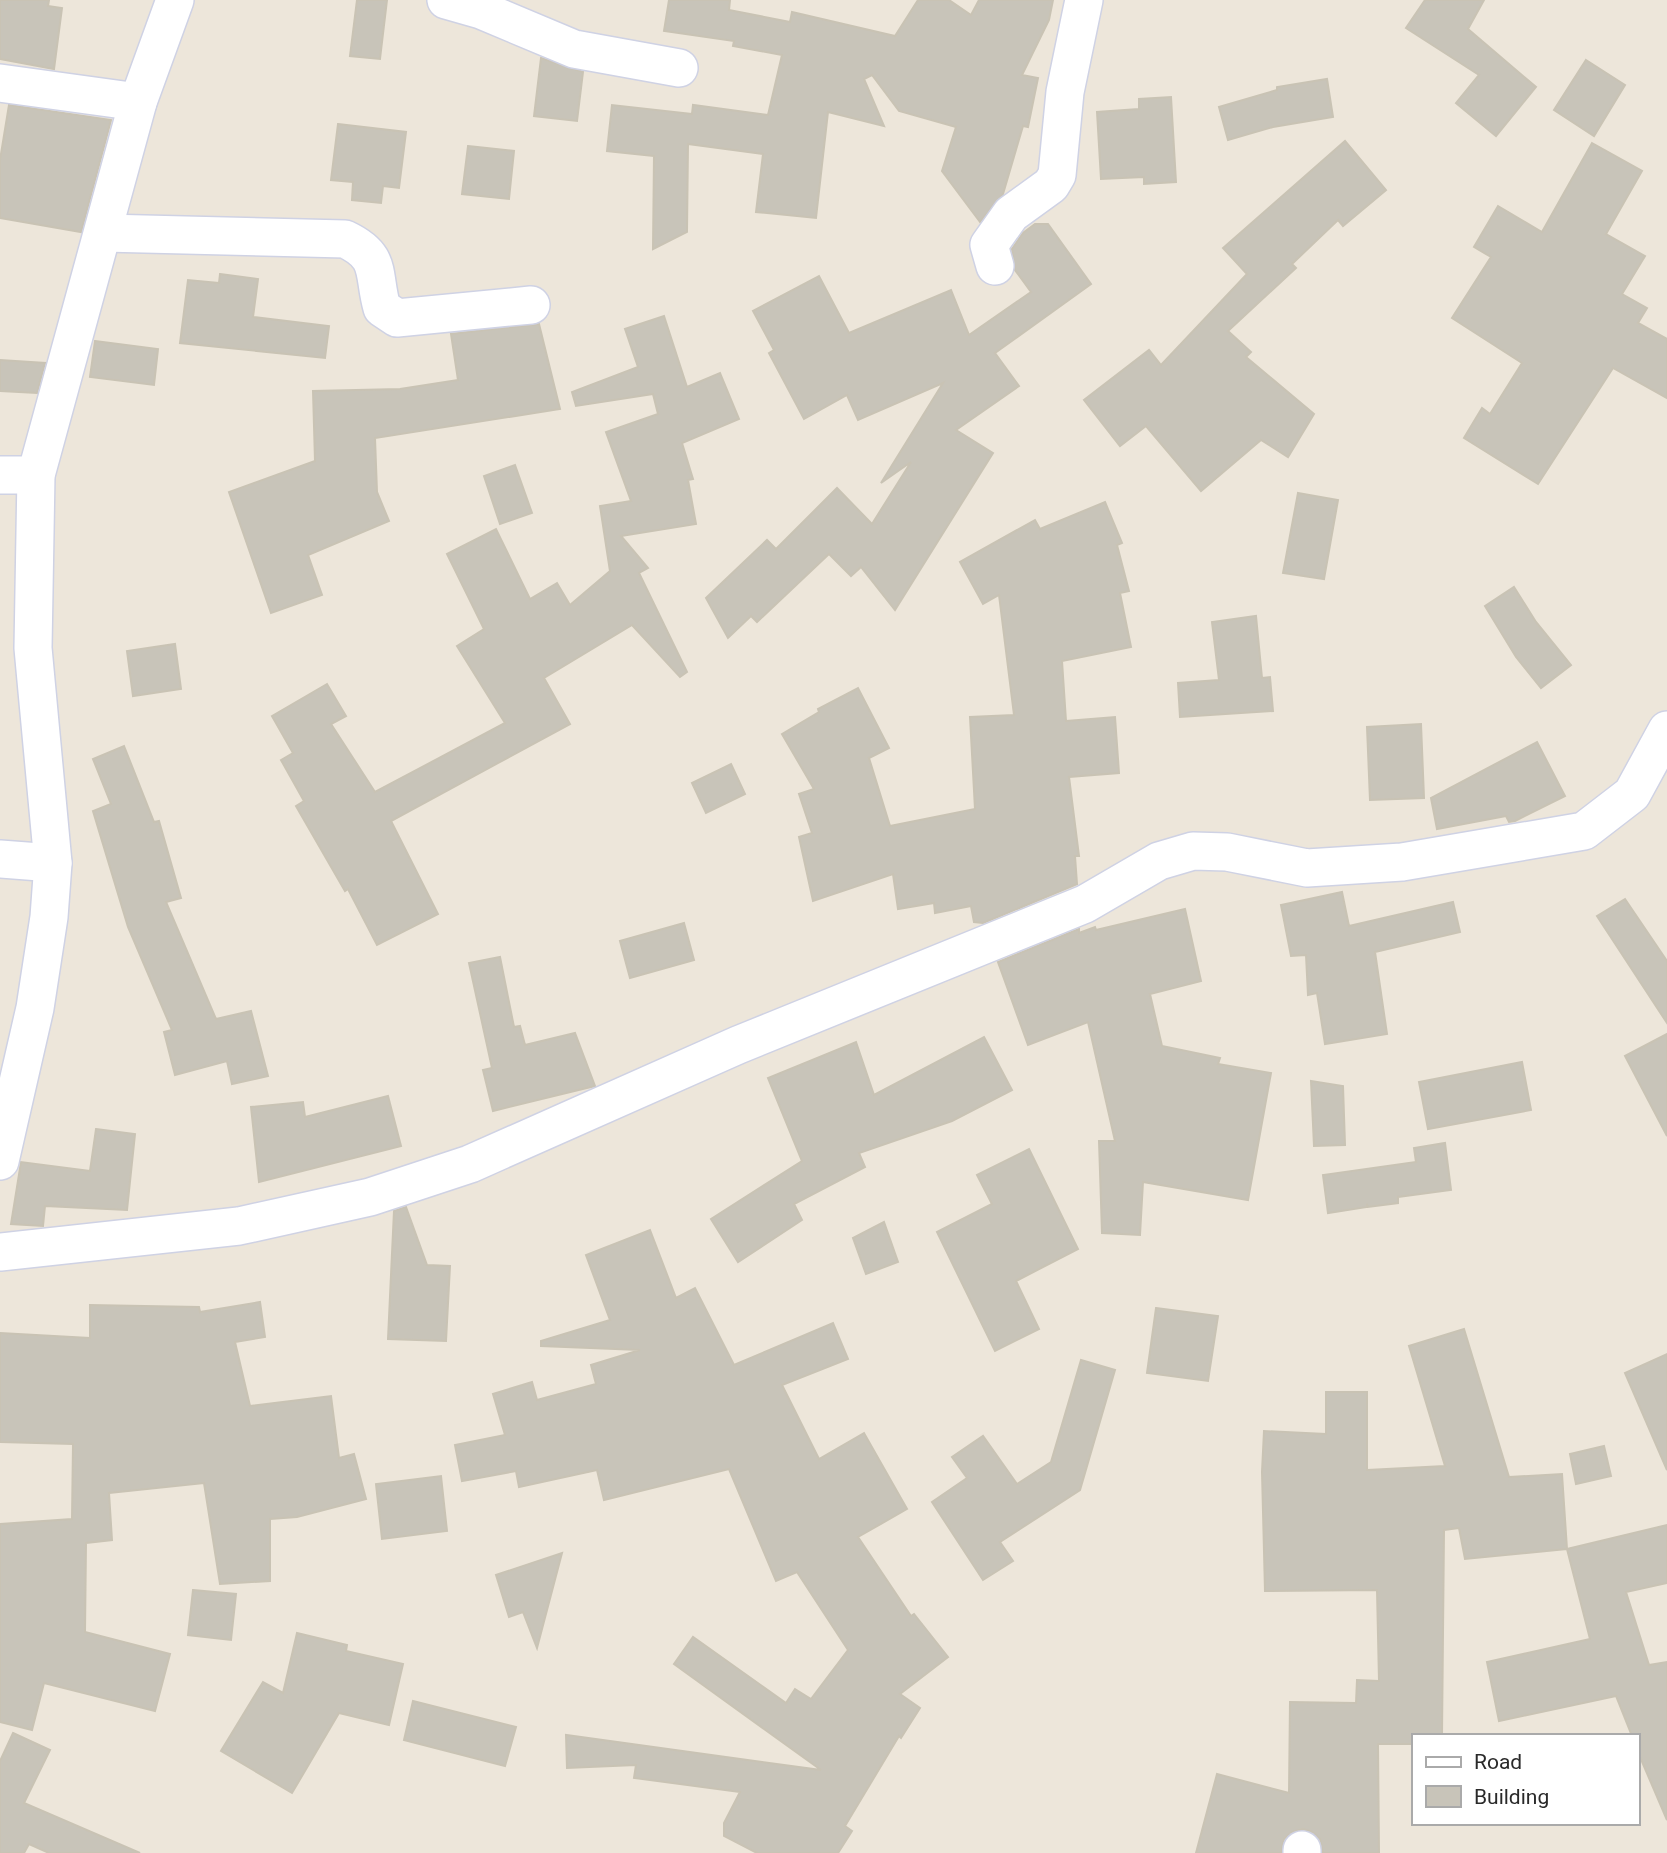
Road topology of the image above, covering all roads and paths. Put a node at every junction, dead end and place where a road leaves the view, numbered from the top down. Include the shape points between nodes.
1 (175, 0) edge
2 (446, 0) edge
3 (1084, 0) edge
4 (679, 68) dead end
5 (0, 83) edge
6 (138, 102) junction
7 (104, 233) junction
8 (995, 266) dead end
9 (531, 305) dead end
10 (0, 475) edge
11 (36, 475) junction
12 (1667, 730) edge
13 (0, 859) edge
14 (53, 863) junction
15 (0, 1161) edge
16 (0, 1252) edge

1 - 6 street
2 - 4 street via 574,49
3 - 8 street via 1065,92 1057,175 1011,214 989,244
5 - 6 street
6 - 7 street
7 - 9 street via 345,239 365,248 374,266 382,308 397,318
7 - 11 street
10 - 11 street
11 - 14 street via 33,648
12 - 16 street via 1632,794 1584,831 1402,862 1307,868 1227,852 1193,851 1159,861 1085,904 738,1045 470,1164 370,1197 239,1226
13 - 14 street
14 - 15 street via 35,1008

